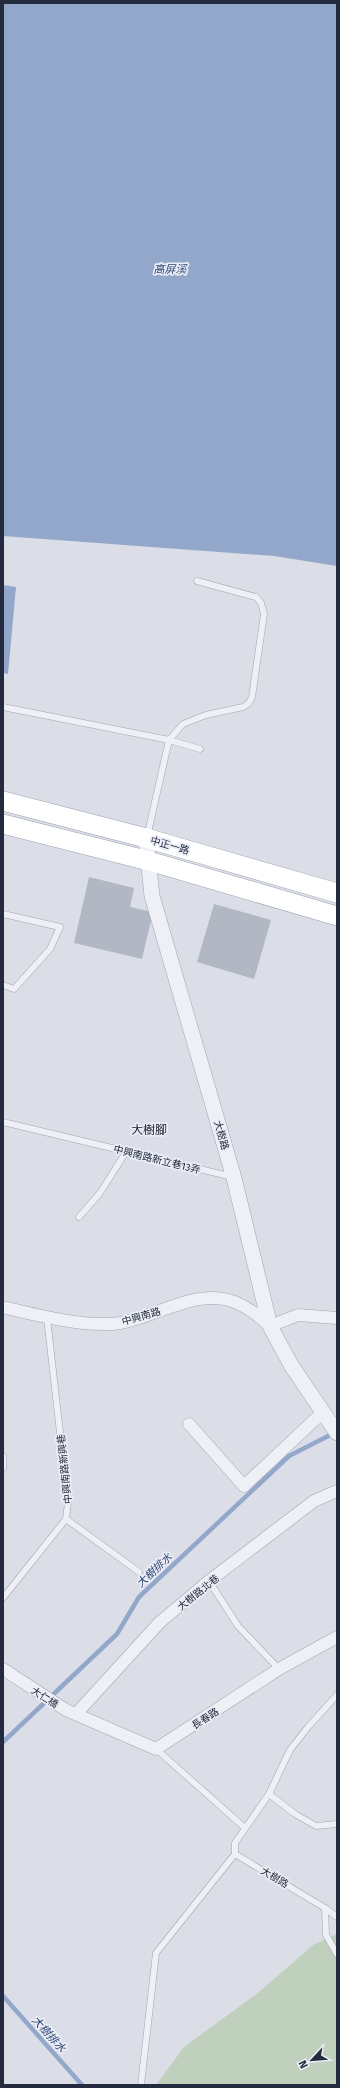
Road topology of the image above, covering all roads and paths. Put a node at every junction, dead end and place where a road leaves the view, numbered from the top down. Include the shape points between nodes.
1 (197, 581) dead end
2 (3, 707) edge
3 (170, 740) junction
4 (200, 749) dead end
5 (3, 800) edge
6 (3, 824) edge
7 (146, 838) junction
8 (149, 861) junction
9 (337, 892) edge
10 (3, 914) edge
11 (337, 916) edge
12 (3, 985) edge
13 (3, 1122) edge
14 (126, 1152) junction
15 (234, 1178) junction
16 (79, 1217) dead end
17 (3, 1307) edge
18 (47, 1318) junction
19 (337, 1318) edge
20 (270, 1326) junction
21 (325, 1416) junction
22 (188, 1424) dead end
23 (337, 1433) edge
24 (3, 1456) edge
25 (3, 1468) edge
26 (337, 1491) edge
27 (66, 1518) junction
28 (139, 1572) dead end
29 (210, 1582) junction
30 (3, 1598) edge
31 (337, 1637) edge
32 (3, 1669) edge
33 (280, 1670) junction
34 (337, 1695) edge
35 (71, 1712) junction
36 (156, 1749) junction
37 (269, 1794) junction
38 (337, 1824) edge
39 (245, 1828) junction
40 (235, 1854) junction
41 (326, 1908) junction
42 (337, 1917) edge
43 (337, 1954) edge
44 (141, 2085) edge

1 - 3 lane via 256,597 262,603 264,614 252,697 243,707 206,715 183,724
2 - 3 lane
3 - 4 lane
3 - 7 lane
5 - 7 main road, 中正一路
6 - 8 main road
7 - 8 street, 大樹路
7 - 9 main road, 中正一路
8 - 11 main road
8 - 15 street, 大樹路 via 152,896
10 - 12 lane via 60,927 50,949 14,989
13 - 14 lane, 中興南路新立巷13弄
14 - 15 lane, 中興南路新立巷13弄
14 - 16 lane via 100,1193
15 - 20 street, 大樹路
17 - 18 street, 中興南路
18 - 20 street, 中興南路 via 120,1323 196,1300 221,1297 243,1305
18 - 27 lane, 中興南路新興巷 via 68,1503
19 - 20 street via 298,1315
20 - 21 street, 大樹路 via 291,1365
21 - 22 street via 244,1486
21 - 23 street, 大樹路
24 - 25 lane
26 - 29 street, 大樹路北巷 via 314,1500
27 - 28 lane
27 - 30 lane, 中興南路新興巷
29 - 33 lane via 238,1626
29 - 35 street, 大樹路北巷 via 160,1622
31 - 33 street, 長春路
32 - 35 street, 大仁橋
33 - 36 street, 長春路
34 - 37 lane via 290,1750
35 - 36 street
36 - 39 lane
37 - 38 lane via 316,1826
37 - 39 lane
39 - 40 lane via 235,1843
40 - 41 lane, 大樹路
40 - 44 lane via 156,1953
41 - 42 lane, 大樹路
41 - 43 lane via 326,1935

